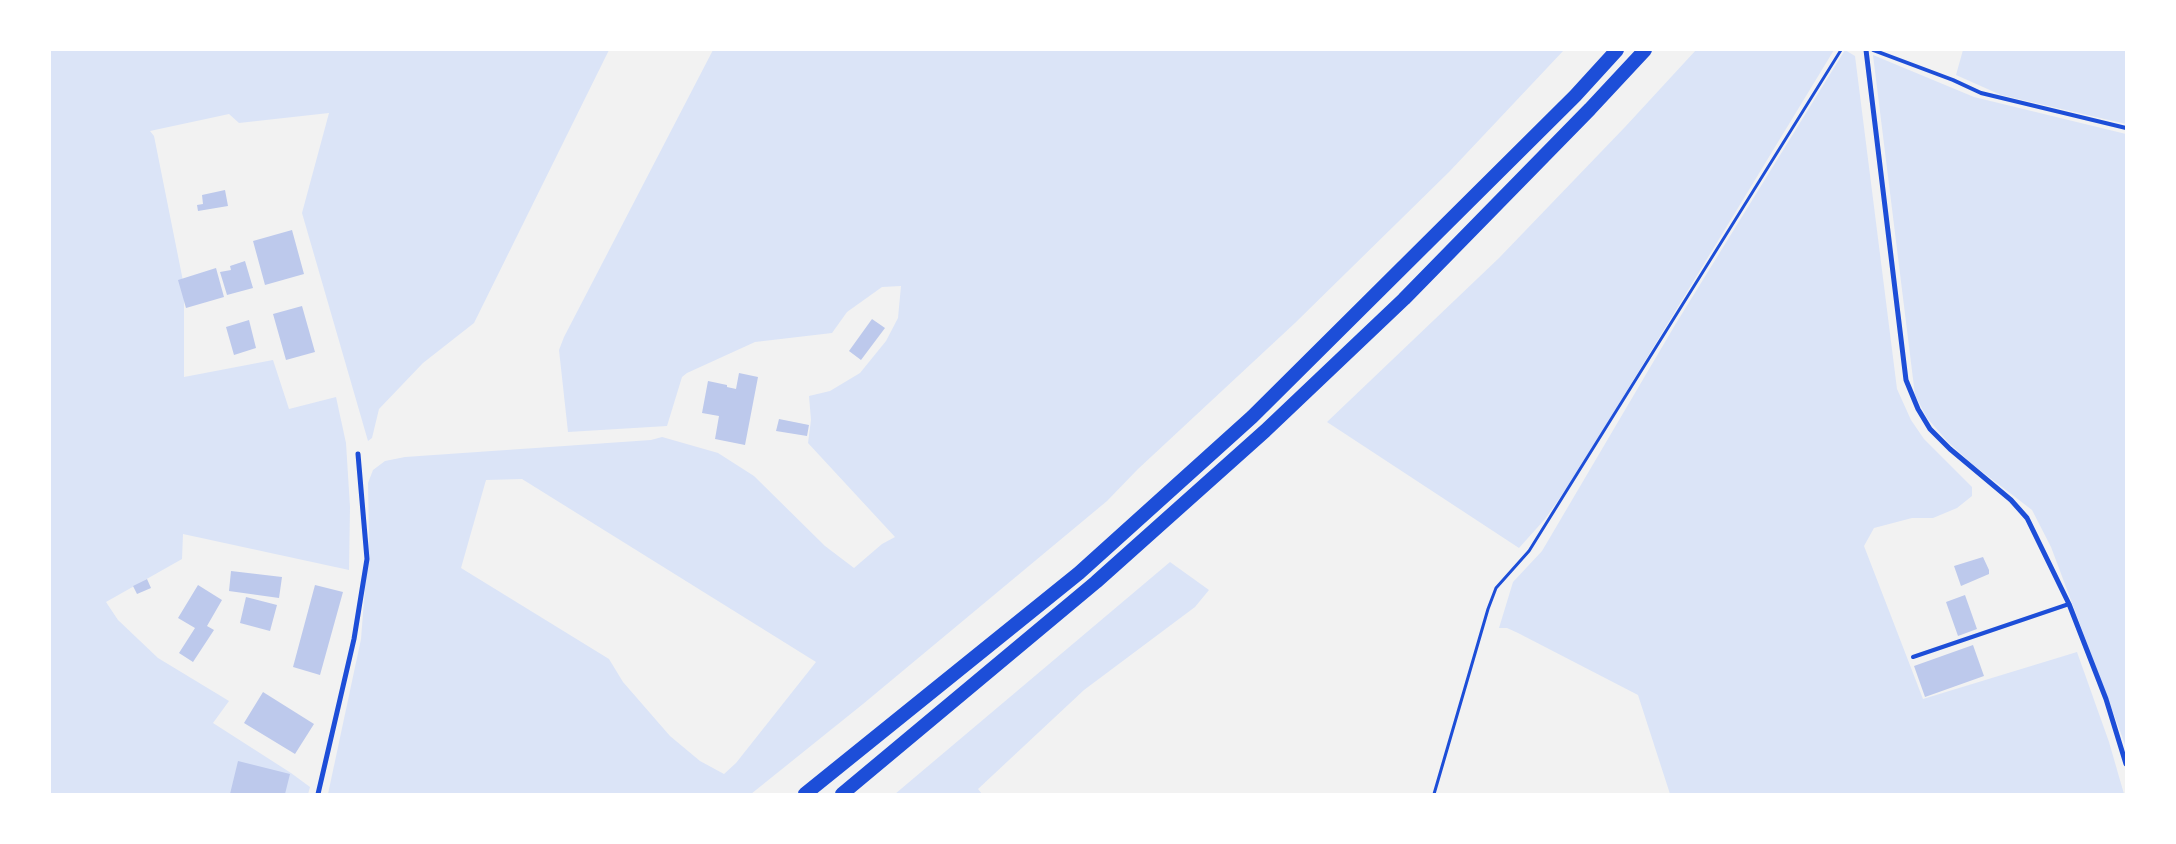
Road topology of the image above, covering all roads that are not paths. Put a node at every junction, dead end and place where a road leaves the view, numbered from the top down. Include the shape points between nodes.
1 (1617, 50) edge
2 (1645, 50) edge
3 (1866, 50) edge
4 (1873, 50) edge
5 (2126, 128) edge
6 (358, 454) dead end
7 (2069, 604) junction
8 (1913, 657) dead end
9 (2126, 764) edge
10 (318, 794) edge
11 (805, 794) edge
12 (842, 794) edge

1 - 11 highway via 1561,110 1252,417 1079,573
2 - 12 highway via 1404,300 1265,431 1096,582
3 - 7 street via 1906,380 1930,429 2027,518
4 - 5 lane via 1981,92
6 - 10 street via 367,559 354,639
7 - 8 lane
7 - 9 street via 2106,699

